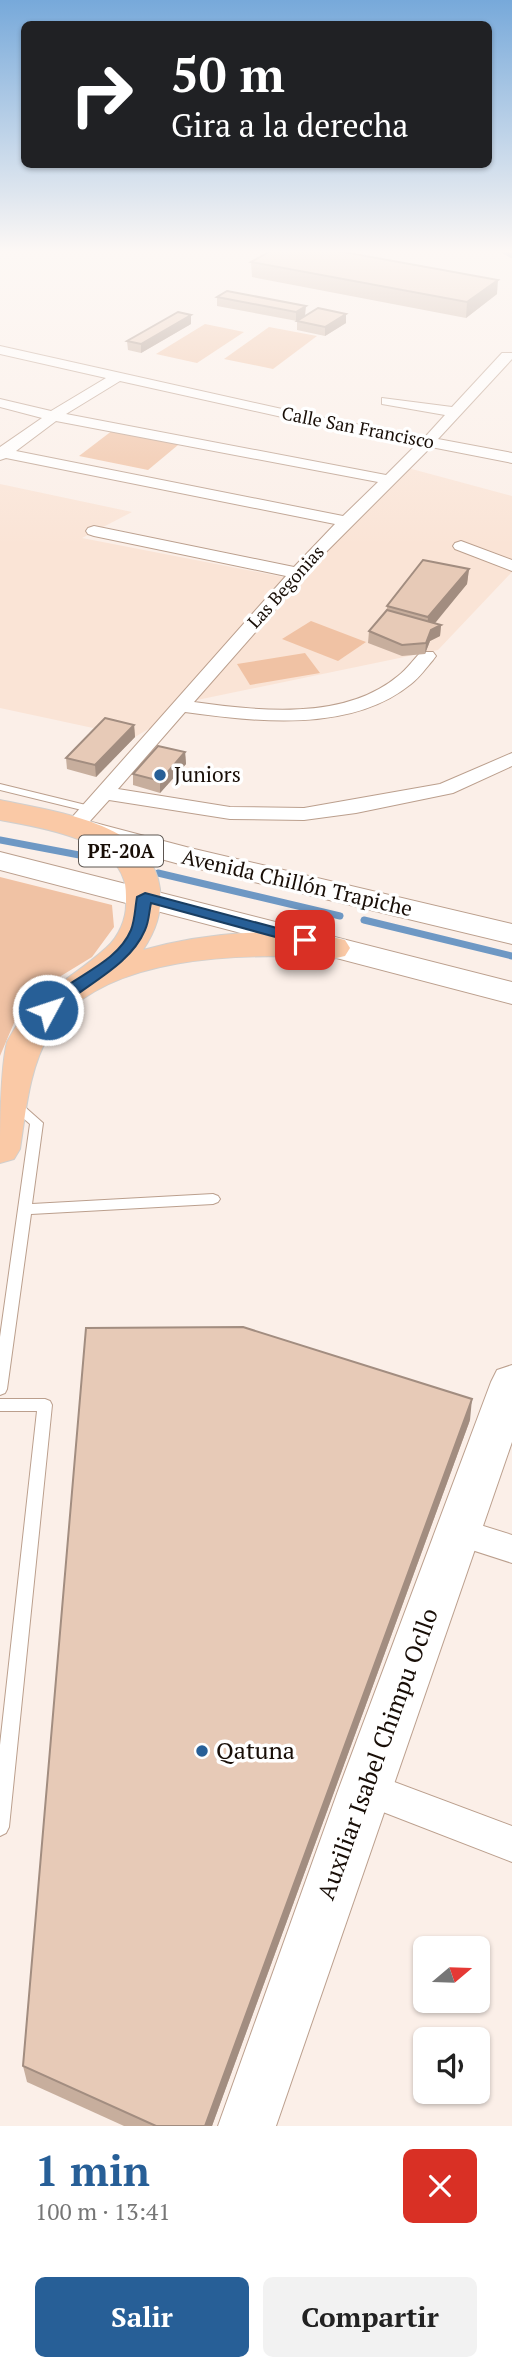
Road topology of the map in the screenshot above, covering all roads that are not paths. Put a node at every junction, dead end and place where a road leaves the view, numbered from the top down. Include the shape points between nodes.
1 (0, 350) edge
2 (507, 356) dead end
3 (117, 377) junction
4 (387, 401) dead end
5 (0, 403) edge
6 (455, 412) junction
7 (53, 416) junction
8 (427, 443) junction
9 (1, 454) edge
10 (512, 458) edge
11 (390, 480) junction
12 (346, 522) junction
13 (94, 531) dead end
14 (461, 546) dead end
15 (512, 566) edge
16 (298, 573) junction
17 (427, 656) edge
18 (181, 706) junction
19 (512, 759) edge
20 (0, 787) edge
21 (104, 793) junction
22 (0, 810) edge
23 (82, 818) junction
24 (0, 861) edge
25 (145, 897) junction
26 (512, 934) edge
27 (332, 948) junction
28 (82, 983) junction
29 (512, 993) edge
30 (8, 1099) junction
31 (0, 1149) edge
32 (213, 1199) dead end
33 (25, 1209) junction
34 (512, 1382) edge
35 (0, 1389) edge
36 (0, 1405) edge
37 (458, 1532) junction
38 (512, 1549) edge
39 (365, 1788) junction
40 (0, 1827) edge
41 (512, 1844) edge
42 (247, 2126) edge

1 - 3 street, Calle San Francisco
2 - 6 street, Las Begonias
3 - 7 street
3 - 8 street, Calle San Francisco
4 - 6 street
5 - 7 street
6 - 8 street, Las Begonias
7 - 9 street
7 - 11 street
8 - 10 street, Calle San Francisco
8 - 11 street, Las Begonias
9 - 12 street
11 - 12 street, Las Begonias
12 - 16 street, Las Begonias
13 - 16 street
14 - 15 street
16 - 18 street, Las Begonias
17 - 18 street via 394,688 331,710 263,716
18 - 21 street, Las Begonias
19 - 21 street via 446,789 304,814 230,813
20 - 23 lane
21 - 23 street, Las Begonias
22 - 23 main road, Avenida Chillón Trapiche / PE-20A
23 - 25 main road, PE-20A via 133,862
23 - 26 street, Avenida Chillón Trapiche via 195,859
24 - 25 street, PE-20A
25 - 27 street
25 - 28 main road, PE-20A via 139,929 130,943
27 - 28 main road via 264,944 192,948 133,963
27 - 29 street
28 - 30 main road, PE-20A via 63,995 34,1028 21,1053
30 - 31 main road, PE-20A
30 - 33 lane via 37,1123
32 - 33 lane
33 - 35 lane
34 - 37 street, Auxiliar Isabel Chimpu Ocllo
36 - 40 lane via 45,1405
37 - 38 street
37 - 39 street, Auxiliar Isabel Chimpu Ocllo
39 - 41 street
39 - 42 street, Auxiliar Isabel Chimpu Ocllo

